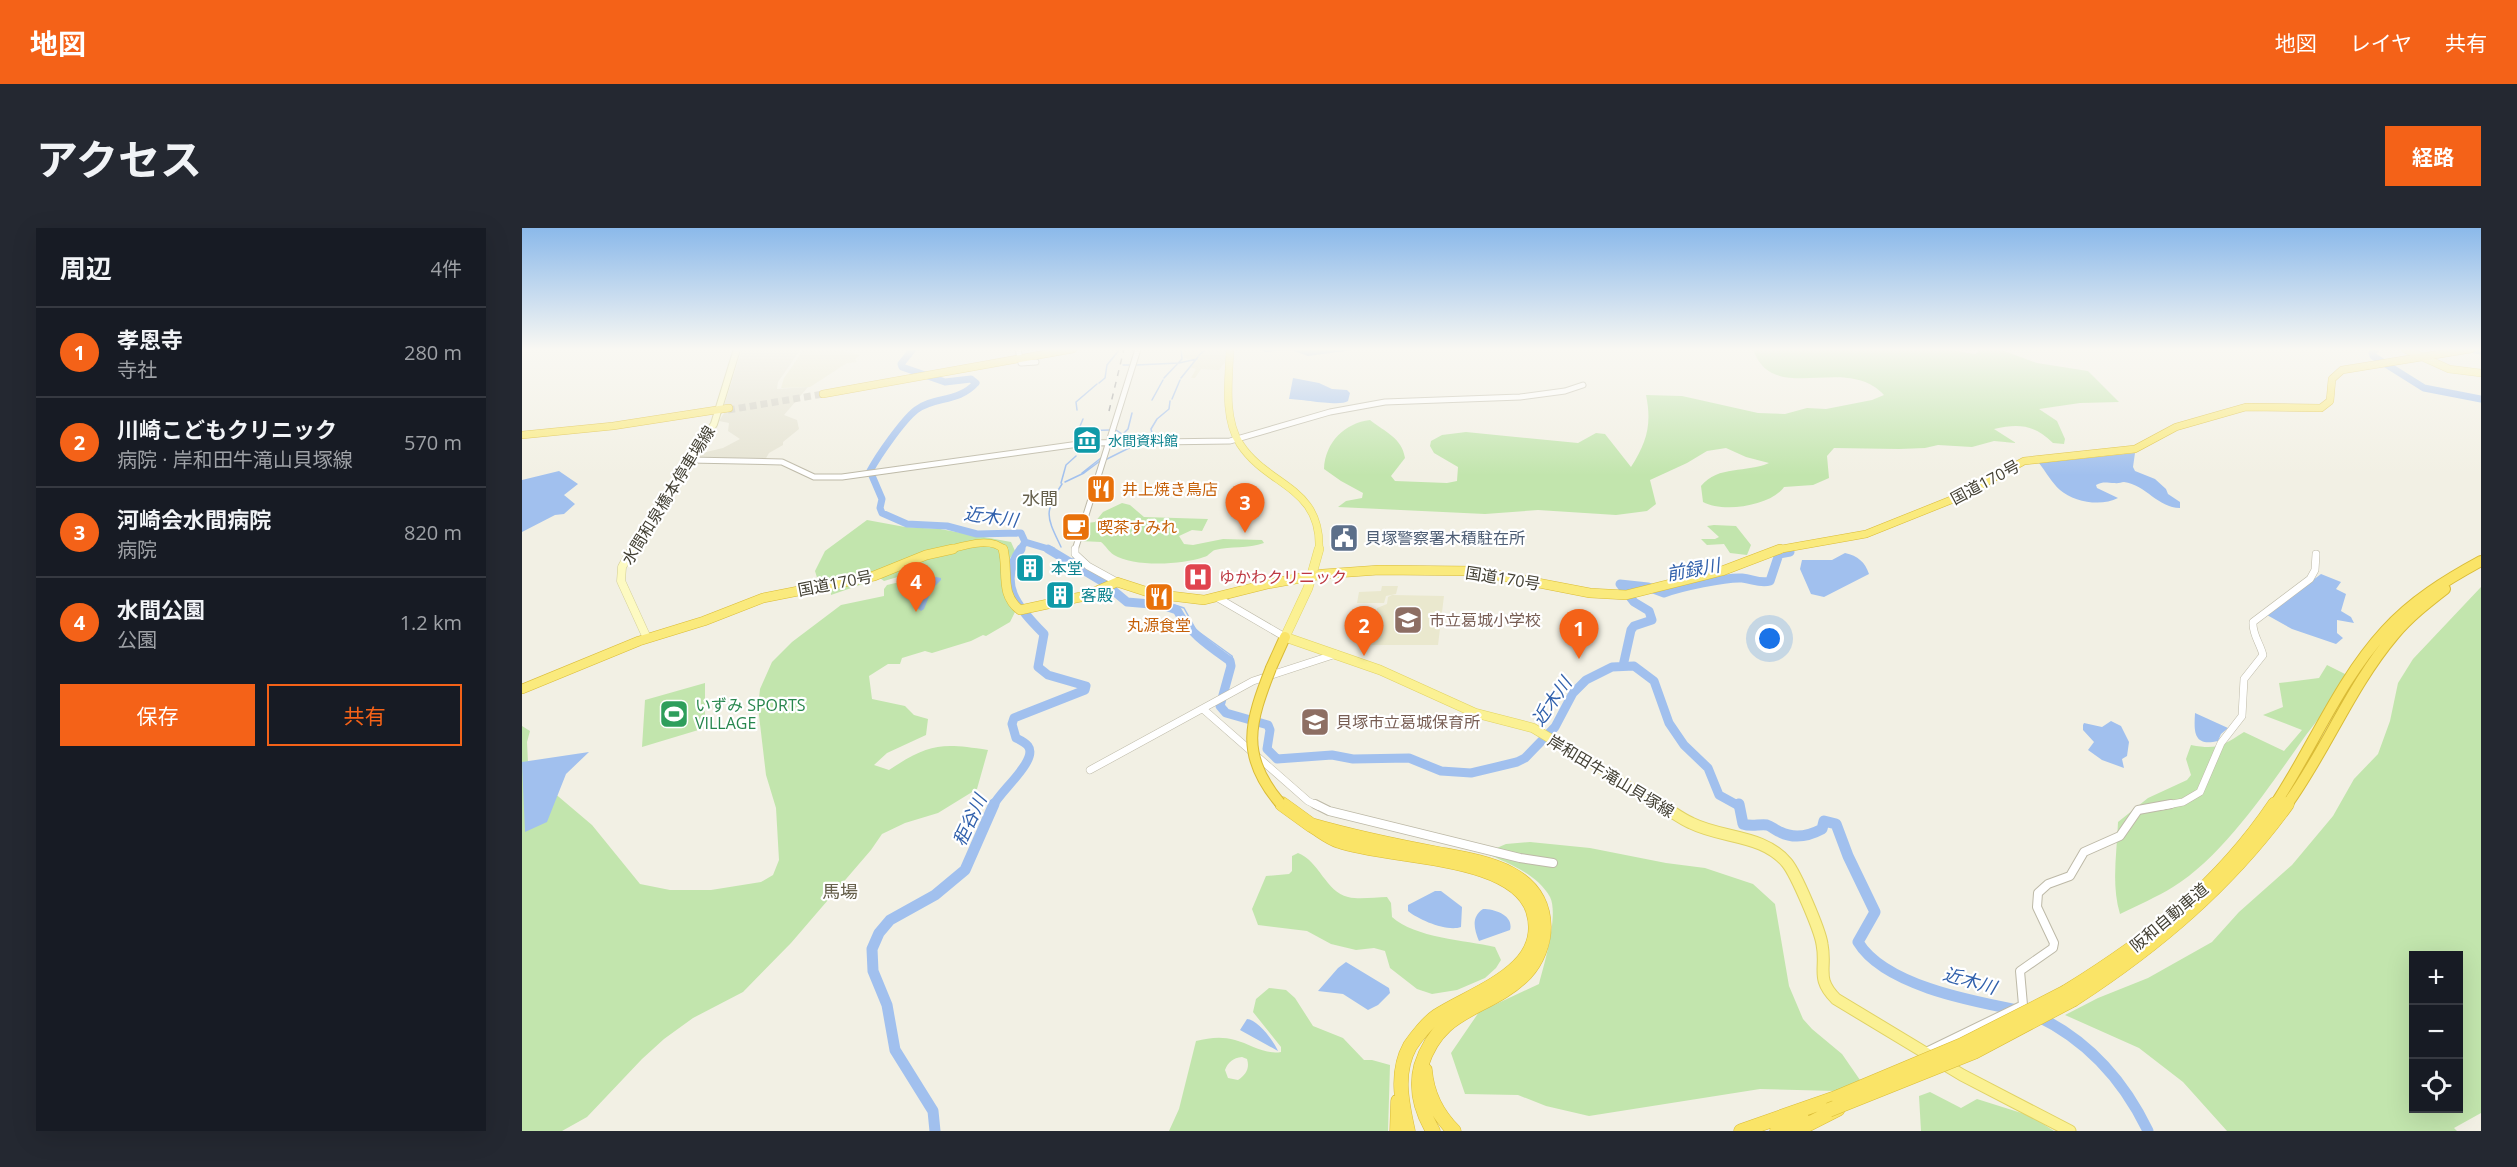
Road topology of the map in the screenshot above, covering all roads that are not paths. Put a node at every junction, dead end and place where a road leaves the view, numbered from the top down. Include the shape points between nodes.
1 (725, 391) edge
2 (829, 391) edge
3 (1125, 391) edge
4 (1231, 391) edge
5 (1563, 391) edge
6 (2330, 391) edge
7 (824, 392) tunnel mouth
8 (729, 409) tunnel mouth
9 (719, 411) junction
10 (522, 436) edge
11 (1236, 439) junction
12 (1110, 442) junction
13 (690, 460) junction
14 (2316, 554) dead end
15 (2481, 561) edge
16 (2481, 567) edge
17 (1312, 576) junction
18 (1115, 583) junction
19 (1218, 598) junction
20 (1285, 637) junction
21 (647, 638) junction
22 (1336, 654) junction
23 (522, 689) edge
24 (1203, 709) junction
25 (1090, 770) dead end
26 (1311, 825) junction
27 (1553, 863) dead end
28 (2070, 996) junction
29 (1437, 1030) junction
30 (1924, 1053) junction
31 (1401, 1077) junction
32 (1842, 1100) junction
33 (1830, 1112) junction
34 (1396, 1131) edge
35 (1408, 1131) edge
36 (1433, 1131) edge
37 (1454, 1131) edge
38 (1742, 1131) edge
39 (1777, 1131) edge
40 (1795, 1131) edge
41 (2070, 1131) edge

1 - 9 main road, 水間和泉橋本停車場線
2 - 7 highway
3 - 12 street
4 - 11 main road via 1231,423
5 - 11 street via 1520,397 1385,402 1330,412
6 - 17 highway, 国道170号 via 2324,407 2246,406 2176,427 2134,449 2029,460 2009,467 1961,496 1866,534 1781,548 1722,571 1628,595 1590,593 1476,571 1379,570
8 - 9 highway
9 - 10 highway via 618,428
9 - 13 main road, 水間和泉橋本停車場線
11 - 12 street
11 - 17 main road via 1312,511 1322,541
12 - 13 street via 833,478 808,475 782,462
12 - 18 street via 1075,554
13 - 21 main road, 水間和泉橋本停車場線 via 622,567 621,581
14 - 30 street via 2310,579 2253,622 2252,631 2263,655 2244,679 2242,716 2221,743 2200,792 2183,802 2138,810 2120,836 2084,852 2070,876 2048,884 2038,893 2037,907 2054,948 2019,971 2023,1005
15 - 28 highway, 阪和自動車道 via 2417,600 2373,644 2273,808 2221,873 2172,918
16 - 28 highway, 阪和自動車道 via 2418,609 2390,637 2370,663 2286,806 2221,886 2151,947
17 - 19 highway, 国道170号
17 - 20 main road
18 - 19 highway, 国道170号 via 1154,594 1200,600
18 - 21 highway, 国道170号 via 1077,598 1020,610 1004,586 1004,549 983,543 926,555 874,576 764,598
19 - 20 street
20 - 22 main road, 岸和田牛滝山貝塚線
20 - 26 highway, bridge via 1256,707 1251,750 1261,780 1280,803
21 - 23 highway, 国道170号
22 - 24 street via 1253,681
22 - 30 main road, 岸和田牛滝山貝塚線 via 1475,713 1533,728 1692,824 1766,845 1788,864 1819,930 1823,946 1821,973 1826,989 1843,1004
24 - 25 street
24 - 27 street via 1308,801 1329,811
26 - 29 highway via 1382,844 1483,862 1509,872 1531,887 1542,907 1545,930 1541,948 1527,972 1502,992 1460,1013
26 - 31 highway via 1338,841 1483,869 1508,880 1525,895 1533,911 1532,943 1522,963 1506,978 1435,1017 1410,1047
28 - 32 highway, 阪和自動車道, bridge via 1974,1052
29 - 36 highway via 1425,1052 1419,1078 1422,1111
29 - 37 highway via 1428,1052 1425,1079 1437,1112
30 - 41 main road, 岸和田牛滝山貝塚線
31 - 34 highway
31 - 35 highway
32 - 33 highway, bridge
32 - 38 highway, 阪和自動車道
33 - 39 highway
33 - 40 highway

